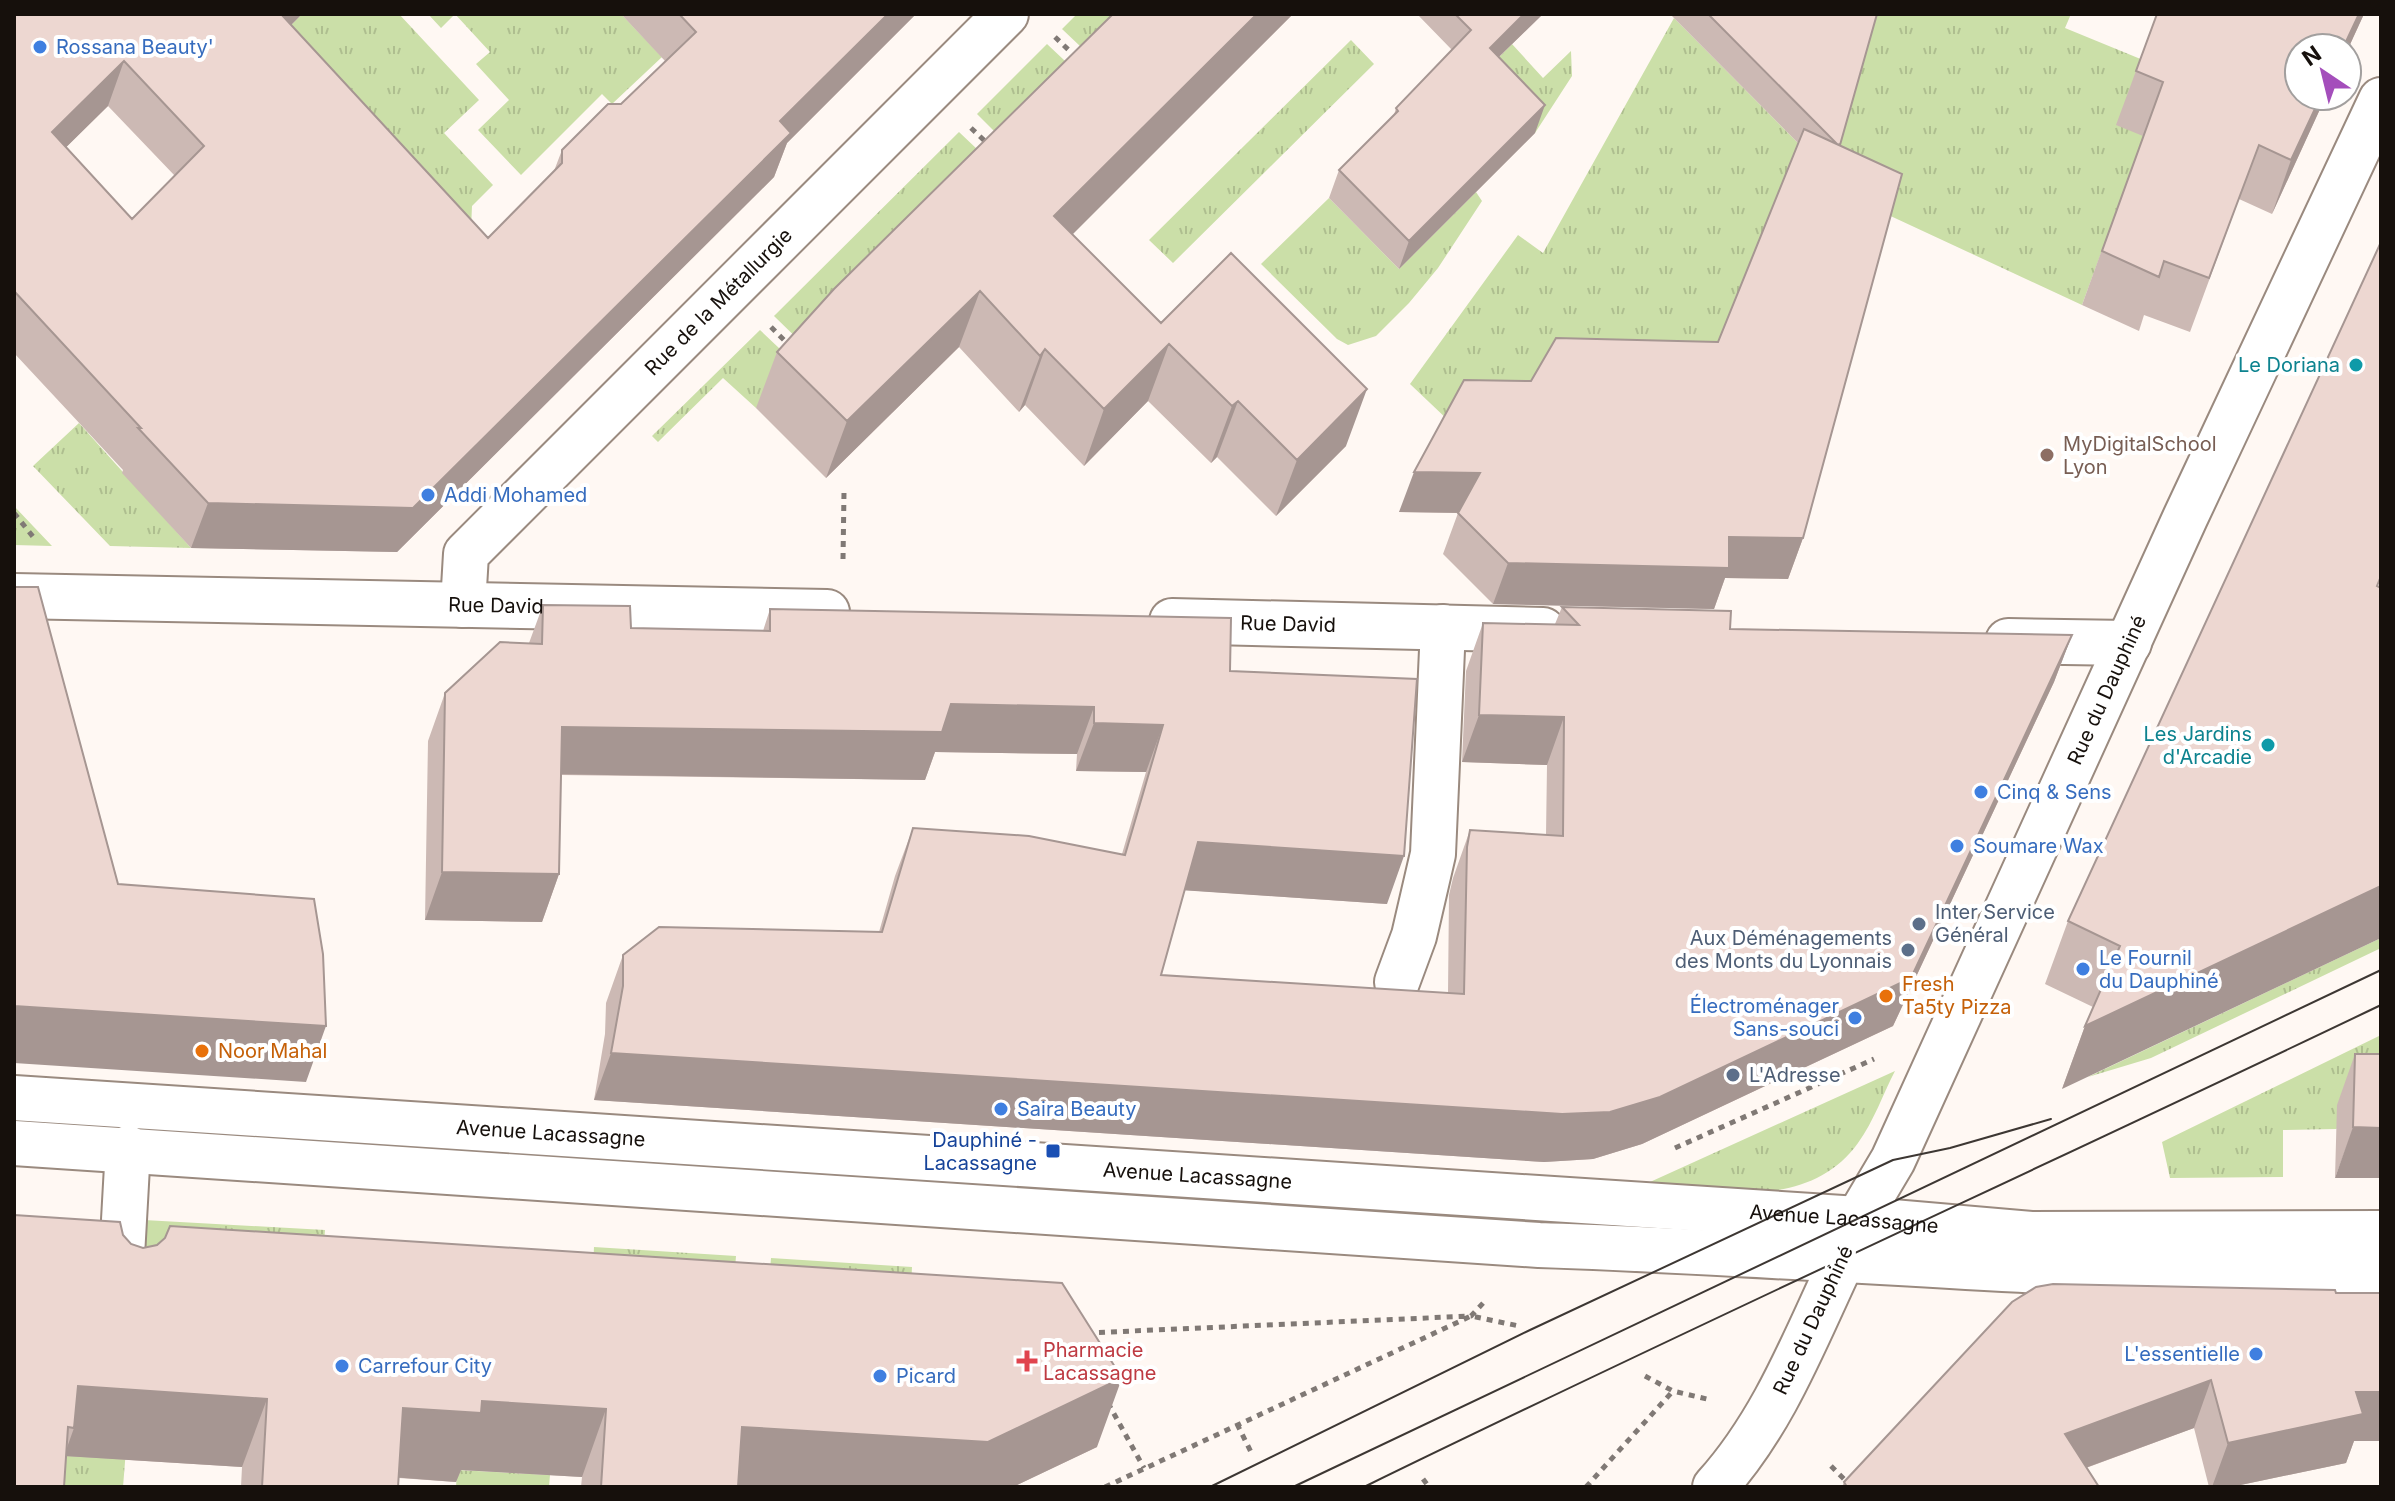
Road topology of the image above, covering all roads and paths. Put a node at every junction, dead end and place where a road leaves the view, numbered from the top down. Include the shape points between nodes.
1 (1026, 21) edge
2 (1078, 60) edge
3 (2381, 100) edge
4 (970, 126) dead end
5 (991, 148) edge
6 (769, 325) dead end
7 (791, 347) edge
8 (844, 492) dead end
9 (14, 513) edge
10 (39, 546) dead end
11 (14, 596) edge
12 (463, 605) junction
13 (857, 613) joint
14 (1129, 620) edge
15 (1443, 627) junction
16 (1590, 631) edge
17 (1968, 640) edge
18 (2129, 643) junction
19 (1397, 982) dead end
20 (1875, 1058) dead end
21 (14, 1098) edge
22 (14, 1143) edge
23 (128, 1148) junction
24 (1666, 1152) dead end
25 (1858, 1219) junction
26 (2381, 1233) edge
27 (1842, 1261) junction
28 (2381, 1277) edge
29 (120, 1292) edge
30 (1493, 1292) dead end
31 (1471, 1316) junction
32 (1519, 1326) dead end
33 (1086, 1333) edge
34 (1645, 1376) dead end
35 (1673, 1391) junction
36 (1713, 1400) dead end
37 (1107, 1401) edge
38 (1237, 1424) junction
39 (1252, 1454) dead end
40 (1831, 1466) dead end
41 (1144, 1468) junction
42 (1740, 1477) edge
43 (1423, 1479) dead end
44 (1105, 1487) edge
45 (1429, 1487) edge
46 (1586, 1487) edge
47 (1852, 1487) edge

1 - 2 path
1 - 12 main road, Rue de la Métallurgie via 466,554
3 - 18 main road, Rue du Dauphiné
4 - 5 path
6 - 7 path
8 - 13 path
9 - 10 path
11 - 12 main road, Rue David
12 - 13 main road, Rue David
14 - 15 main road, Rue David
15 - 16 main road, Rue David
15 - 19 main road via 1418,815 1433,854
17 - 18 main road
18 - 25 main road, Rue du Dauphiné via 1893,1160
20 - 24 path
21 - 25 main road, Avenue Lacassagne
22 - 23 main road, Avenue Lacassagne
23 - 27 main road, Avenue Lacassagne
23 - 29 main road
25 - 26 main road, Avenue Lacassagne via 2031,1234
25 - 27 main road, Rue du Dauphiné
27 - 28 main road, Avenue Lacassagne via 2082,1273
27 - 42 main road, Rue du Dauphiné
30 - 31 path
31 - 32 path
31 - 33 path
31 - 38 path
34 - 35 path
35 - 36 path
35 - 46 path
37 - 41 path
38 - 39 path
38 - 41 path
40 - 47 path
41 - 44 path
43 - 45 path

